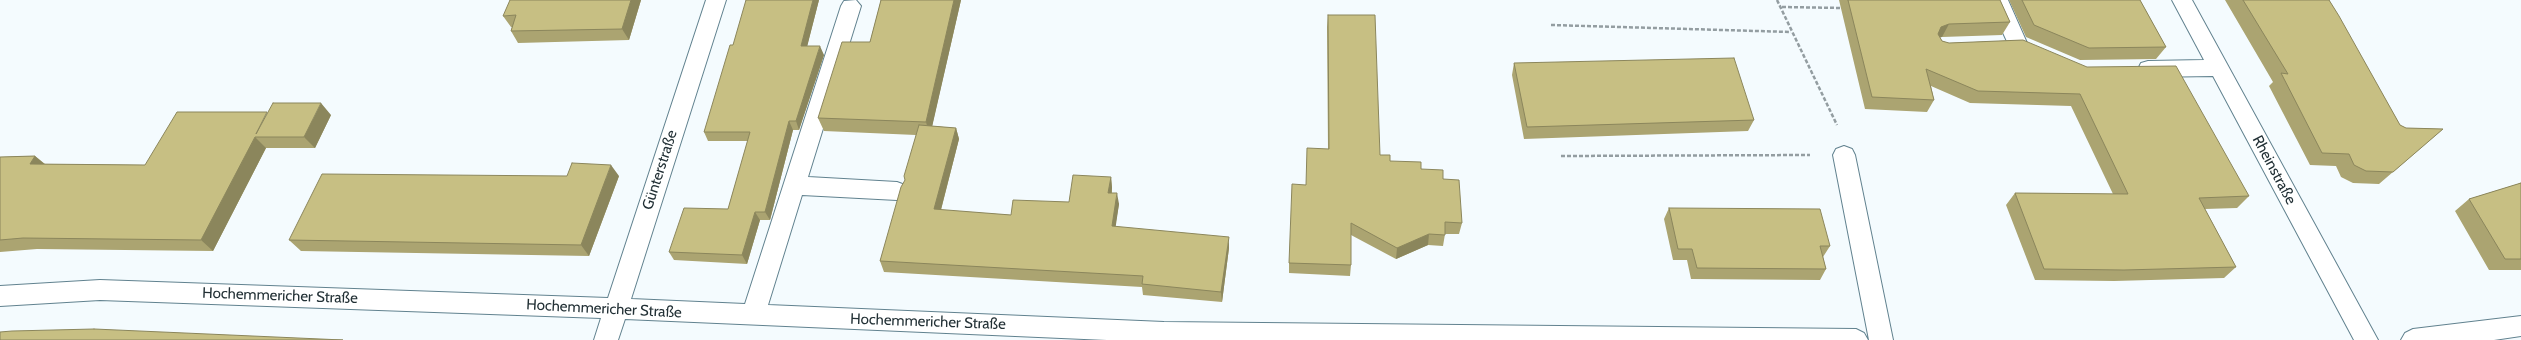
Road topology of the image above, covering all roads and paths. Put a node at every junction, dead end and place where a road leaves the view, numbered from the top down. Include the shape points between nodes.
1 (716, 0) edge
2 (1777, 0) edge
3 (1998, 0) edge
4 (2182, 0) edge
5 (851, 6) dead end
6 (1782, 7) junction
7 (1851, 8) edge
8 (1551, 25) dead end
9 (1791, 32) junction
10 (2017, 43) junction
11 (1994, 44) edge
12 (2037, 52) edge
13 (2219, 68) junction
14 (2125, 69) edge
15 (1844, 155) junction
16 (1561, 156) dead end
17 (794, 185) junction
18 (897, 191) dead end
19 (0, 296) edge
20 (614, 309) junction
21 (753, 315) junction
22 (2521, 326) edge
23 (606, 340) edge
24 (1856, 340) edge
25 (1881, 340) edge
26 (2366, 340) edge
27 (2413, 340) edge

1 - 20 street, Günterstraße
2 - 6 path
3 - 10 street
4 - 13 street, Rheinstraße
5 - 17 street
6 - 7 path
6 - 9 path
8 - 9 path
9 - 15 path via 1836,122
10 - 11 street
10 - 12 street
13 - 14 street
13 - 26 street, Rheinstraße
15 - 16 path
15 - 25 street
17 - 18 street
17 - 21 street
19 - 20 street, Hochemmericher Straße via 100,290
20 - 21 street, Hochemmericher Straße
20 - 23 street, Günterstraße
21 - 24 street, Hochemmericher Straße via 1164,332
22 - 27 street

